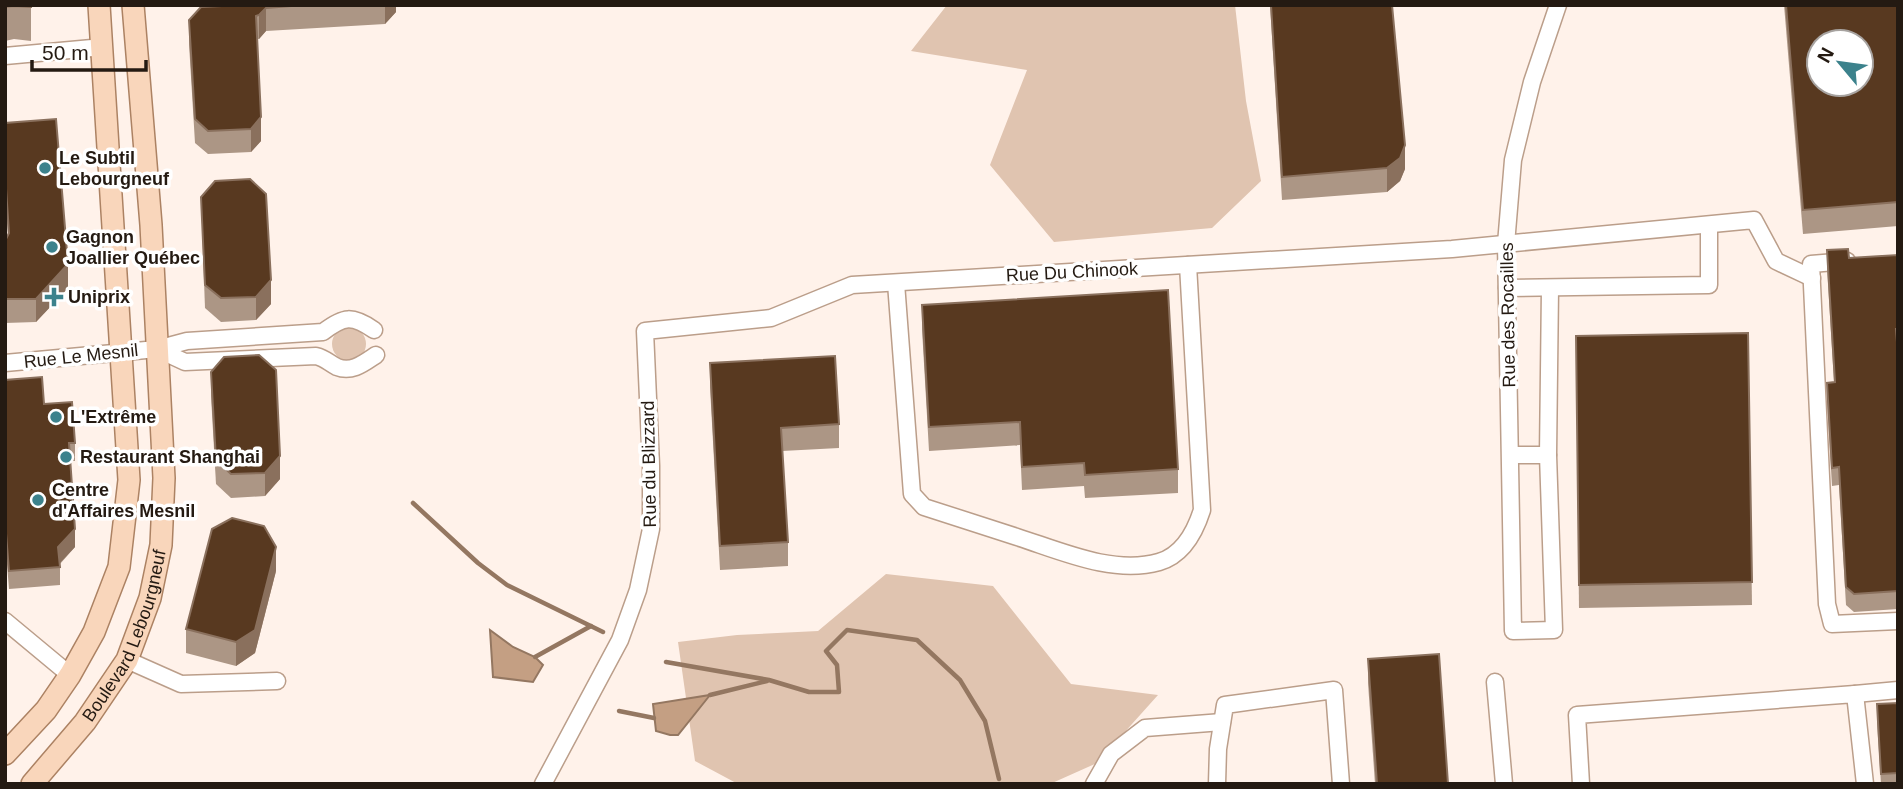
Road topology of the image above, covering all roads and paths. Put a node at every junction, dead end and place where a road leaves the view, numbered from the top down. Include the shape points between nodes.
1 (99, 5) edge
2 (133, 5) edge
3 (1558, 5) edge
4 (103, 47) junction
5 (5, 56) edge
6 (1709, 225) junction
7 (1506, 244) junction
8 (1861, 261) edge
9 (1188, 265) junction
10 (1812, 278) junction
11 (896, 283) junction
12 (1507, 288) junction
13 (1550, 288) junction
14 (374, 330) dead end
15 (645, 331) joint
16 (158, 349) junction
17 (120, 353) junction
18 (376, 355) dead end
19 (5, 363) edge
20 (1510, 455) junction
21 (1548, 455) junction
22 (5, 621) edge
23 (1898, 621) edge
24 (127, 660) junction
25 (70, 675) junction
26 (277, 681) dead end
27 (1495, 682) dead end
28 (1898, 690) edge
29 (1855, 694) junction
30 (1222, 722) junction
31 (5, 754) edge
32 (32, 784) edge
33 (543, 784) edge
34 (1094, 784) edge
35 (1217, 784) edge
36 (1342, 784) edge
37 (1504, 784) edge
38 (1580, 784) edge
39 (1865, 784) edge

1 - 4 main road, Boulevard Lebourgneuf
2 - 16 main road, Boulevard Lebourgneuf
3 - 7 street, Rue des Rocailles via 1532,82 1513,160
4 - 5 street
4 - 17 main road, Boulevard Lebourgneuf
6 - 7 street, Rue Du Chinook
6 - 10 street, Rue Du Chinook via 1754,220 1776,261
6 - 13 street via 1710,285
7 - 9 street, Rue Du Chinook
7 - 12 street, Rue des Rocailles
8 - 10 street via 1811,264
9 - 11 street, Rue Du Chinook
9 - 11 street via 1202,510 1184,547 1161,561 1125,566 1078,557 924,507 912,494
10 - 23 street via 1827,604 1832,624
11 - 15 street, Rue Du Chinook via 852,285 771,318
12 - 13 street
12 - 20 street, Rue des Rocailles
13 - 21 street
14 - 16 street, Rue Le Mesnil via 358,319 339,320 323,332 187,341
15 - 33 street, Rue du Blizzard via 651,529 638,590 620,640
16 - 17 street, Rue Le Mesnil
16 - 18 street via 185,362 316,356 339,368 356,368
16 - 24 main road, Boulevard Lebourgneuf via 164,478 161,545 150,598
17 - 19 street, Rue Le Mesnil
17 - 25 main road, Boulevard Lebourgneuf via 129,480 119,566 94,632
20 - 21 street
20 - 21 street, Rue des Rocailles via 1513,631 1554,630
22 - 25 street
24 - 26 street via 181,684
24 - 32 main road, Boulevard Lebourgneuf via 85,722
25 - 31 main road, Boulevard Lebourgneuf via 46,710
27 - 37 street
28 - 29 street
29 - 38 street via 1577,715
29 - 39 street
30 - 34 street via 1145,728 1111,754
30 - 35 street
30 - 36 street via 1225,705 1334,690

